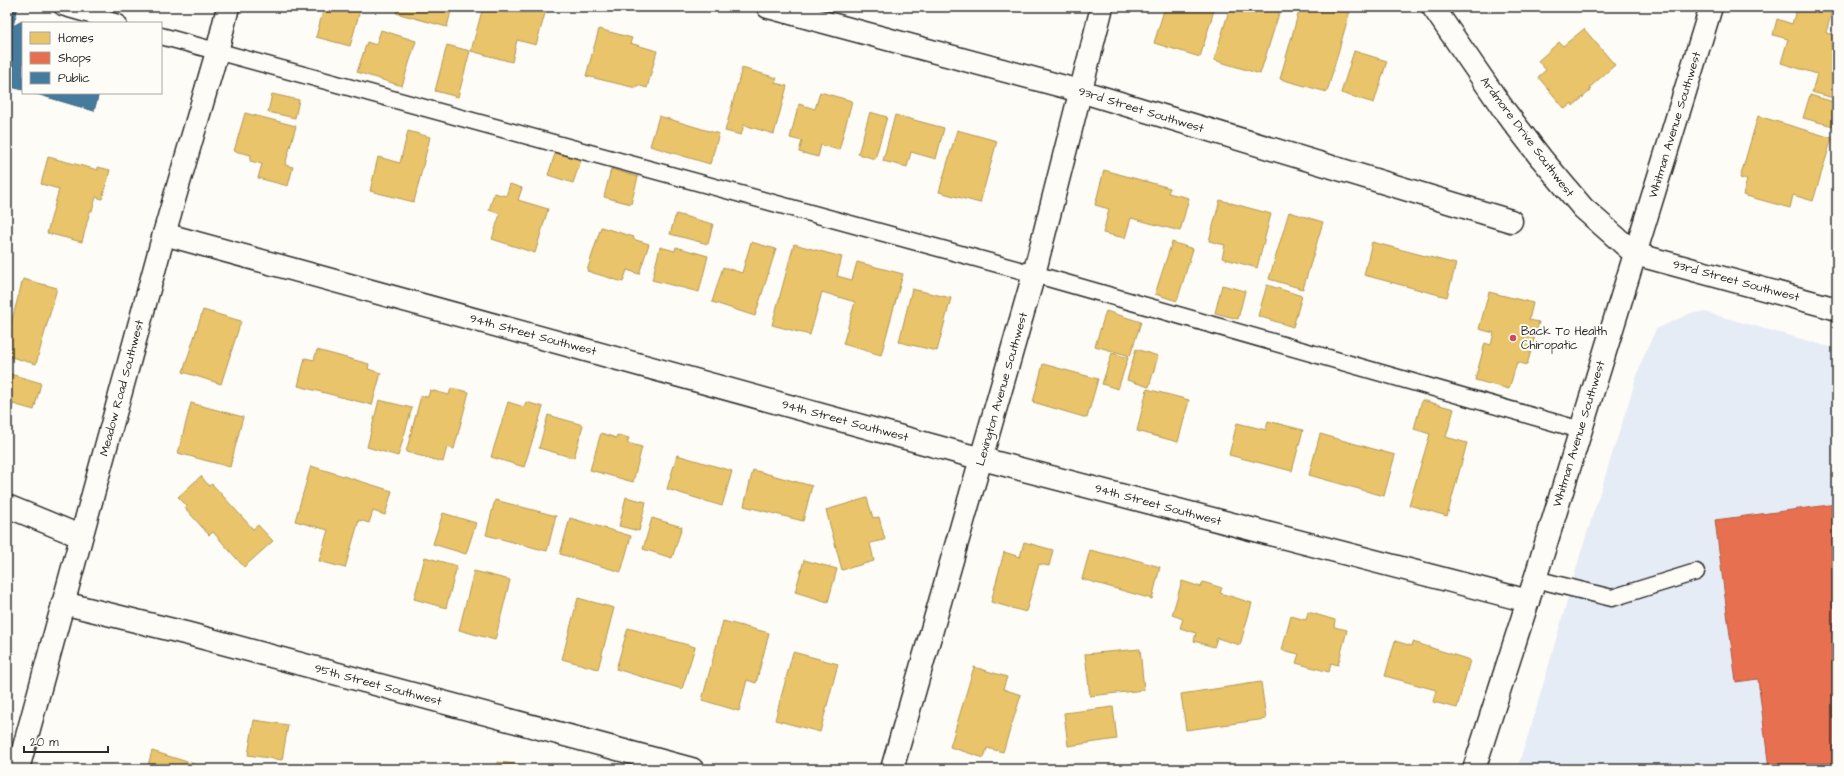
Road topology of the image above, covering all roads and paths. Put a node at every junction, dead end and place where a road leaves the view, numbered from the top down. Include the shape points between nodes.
1 (62, 7) edge
2 (228, 7) edge
3 (768, 7) edge
4 (1102, 7) edge
5 (1433, 7) edge
6 (1711, 7) edge
7 (114, 22) edge
8 (162, 36) edge
9 (217, 52) junction
10 (1080, 91) junction
11 (1511, 221) dead end
12 (164, 234) junction
13 (1635, 254) junction
14 (1034, 274) junction
15 (1837, 309) edge
16 (1581, 430) junction
17 (982, 459) junction
18 (7, 506) edge
19 (80, 536) junction
20 (1696, 572) dead end
21 (1535, 579) junction
22 (1528, 601) junction
23 (63, 603) junction
24 (18, 769) edge
25 (692, 769) edge
26 (892, 769) edge
27 (1474, 769) edge

1 - 7 lane
2 - 9 street, Meadow Road Southwest
3 - 10 street, 93rd Street Southwest
4 - 10 street, Lexington Avenue Southwest
5 - 13 street, Ardmore Drive Southwest via 1504,110 1542,158 1583,208
6 - 13 street, Whitman Avenue Southwest
8 - 9 lane
9 - 12 street, Meadow Road Southwest
9 - 14 lane
10 - 11 street, 93rd Street Southwest
10 - 14 street, Lexington Avenue Southwest
12 - 17 street, 94th Street Southwest
12 - 19 street, Meadow Road Southwest
13 - 15 street, 93rd Street Southwest
13 - 16 street, Whitman Avenue Southwest
14 - 16 lane
14 - 17 street, Lexington Avenue Southwest
16 - 21 street, Whitman Avenue Southwest
17 - 22 street, 94th Street Southwest
17 - 26 street, Lexington Avenue Southwest
18 - 19 street
19 - 23 street, Meadow Road Southwest
20 - 21 lane via 1612,598
21 - 22 street, Whitman Avenue Southwest
22 - 27 street, Whitman Avenue Southwest
23 - 24 street, Meadow Road Southwest
23 - 25 street, 95th Street Southwest via 197,636

